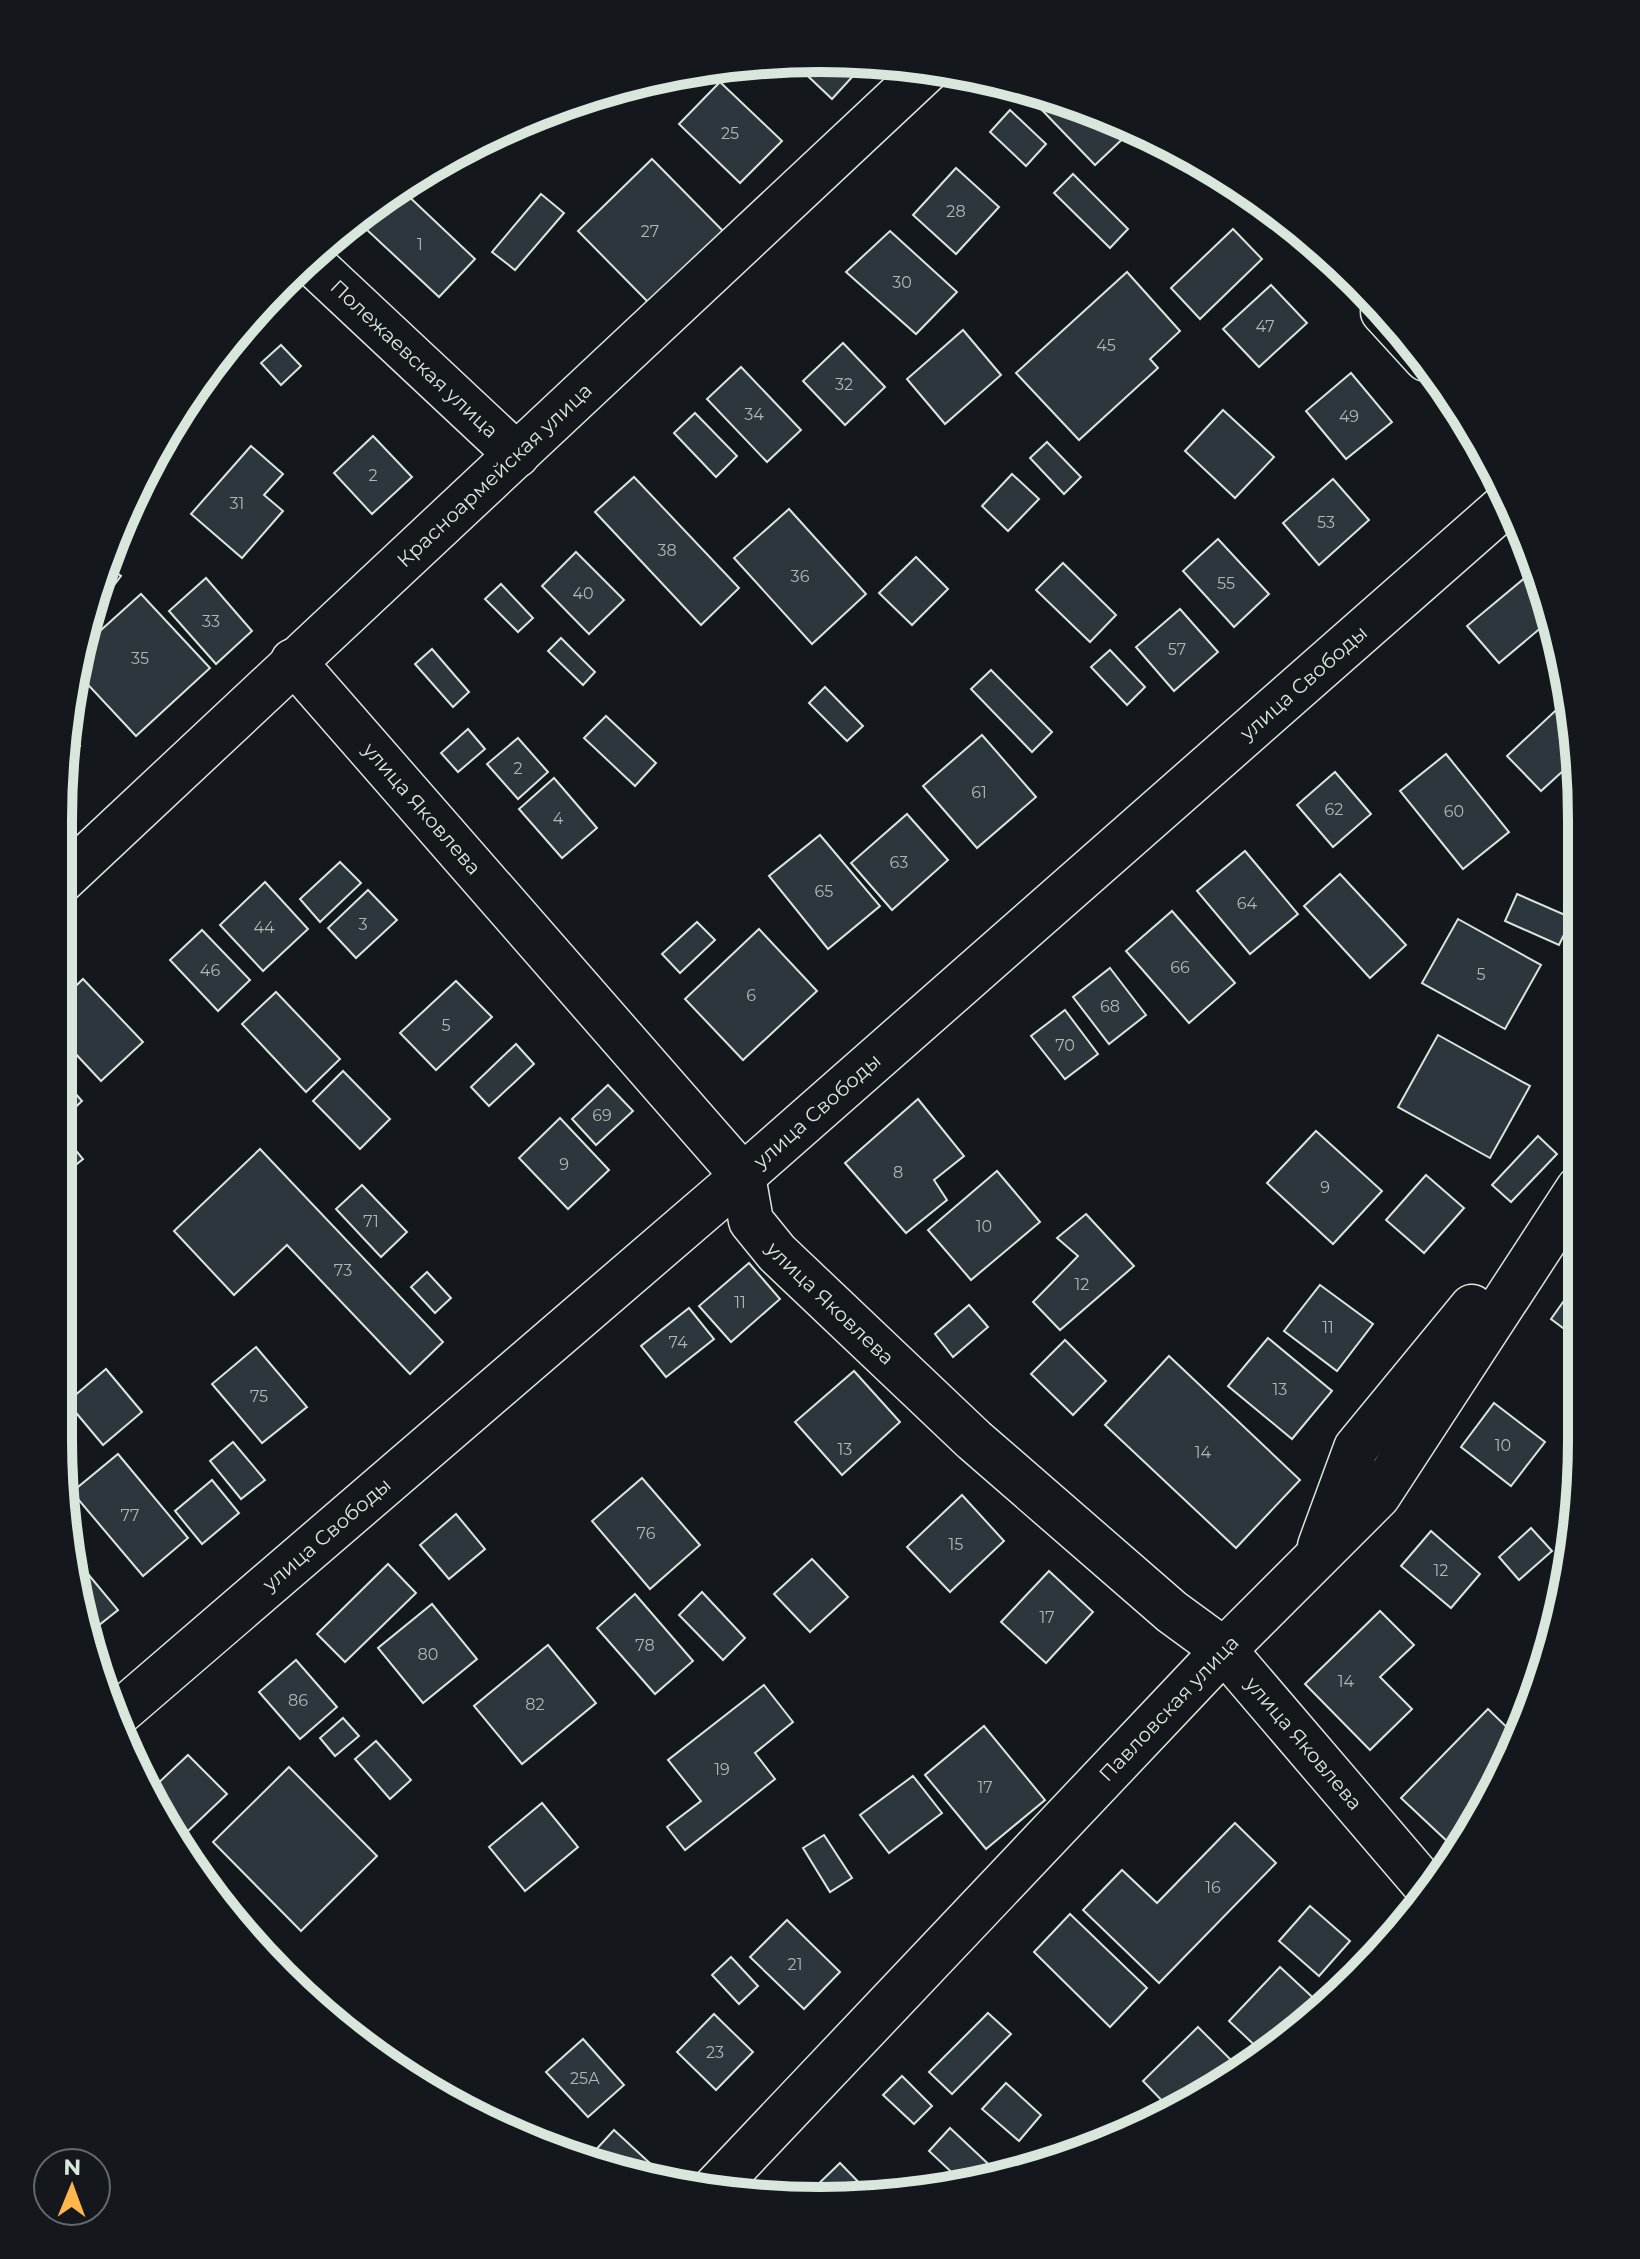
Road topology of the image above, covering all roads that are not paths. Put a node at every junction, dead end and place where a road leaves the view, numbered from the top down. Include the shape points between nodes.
1 (918, 78) edge
2 (317, 267) edge
3 (517, 455) junction
4 (1500, 510) edge
5 (293, 661) junction
6 (72, 871) edge
7 (743, 1176) junction
8 (1568, 1189) edge
9 (1568, 1204) edge
10 (1315, 1559) junction
11 (1224, 1650) junction
12 (123, 1709) edge
13 (1422, 1882) edge
14 (721, 2181) edge

1 - 3 street, Красноармейская улица
2 - 3 street, Полежаевская улица
3 - 5 street, Красноармейская улица
4 - 7 street, улица Свободы
5 - 6 street, Красноармейская улица
5 - 7 street, улица Яковлева
7 - 11 street, улица Яковлева via 751,1221 777,1253 974,1440 1172,1612
7 - 12 street, улица Свободы
8 - 10 street via 1356,1448
9 - 10 street, Павловская улица via 1378,1496
10 - 11 street, Павловская улица
11 - 13 street, улица Яковлева
11 - 14 street, Павловская улица

